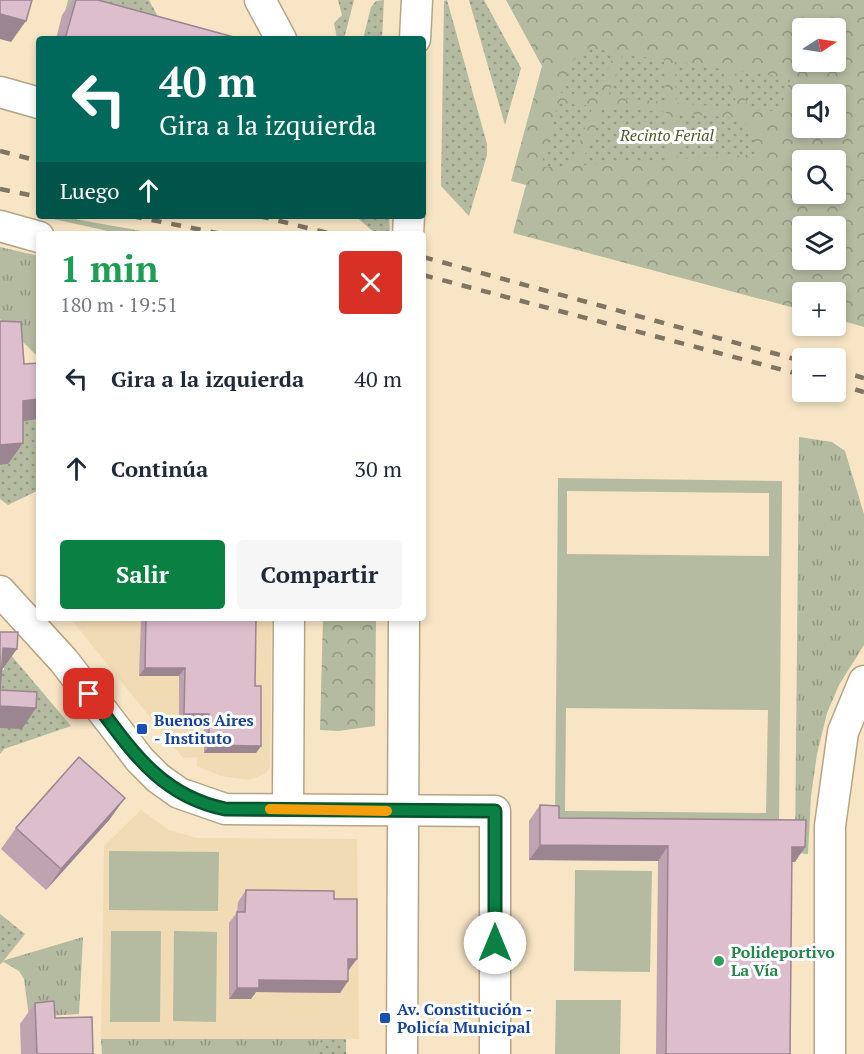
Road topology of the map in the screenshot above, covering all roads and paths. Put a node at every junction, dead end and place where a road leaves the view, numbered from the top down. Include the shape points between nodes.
1 (260, 0) edge
2 (417, 0) edge
3 (279, 36) edge
4 (416, 36) edge
5 (0, 92) edge
6 (36, 102) edge
7 (0, 226) edge
8 (36, 236) edge
9 (0, 591) edge
10 (289, 621) edge
11 (404, 621) edge
12 (864, 681) edge
13 (288, 809) junction
14 (404, 811) junction
15 (401, 1046) edge
16 (495, 1054) edge
17 (830, 1054) edge

1 - 3 street
2 - 4 street
5 - 6 street
7 - 8 street
9 - 13 street via 64,661 158,778 179,793 210,806
10 - 13 street
11 - 14 street
12 - 17 street via 843,732 830,826
13 - 14 street
14 - 15 street
14 - 16 street via 495,811

